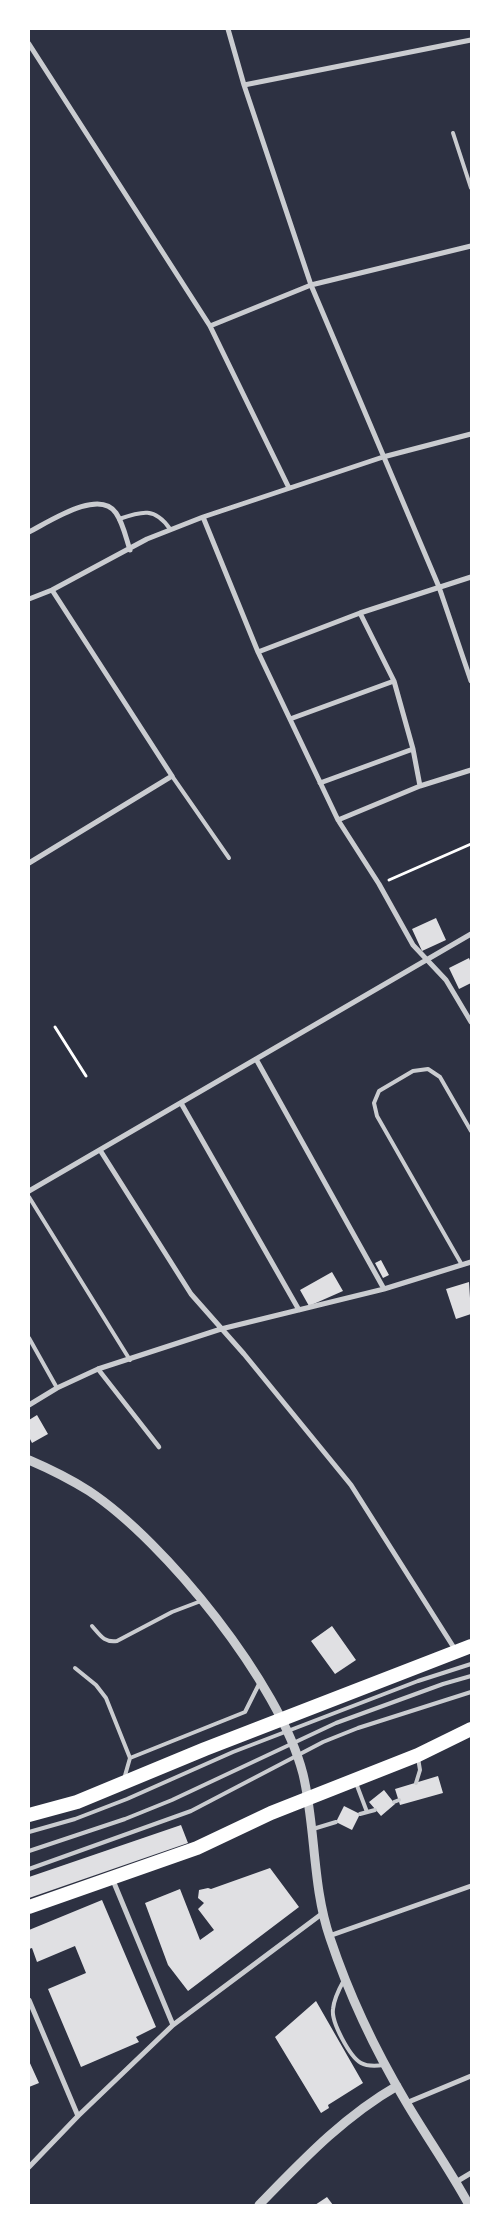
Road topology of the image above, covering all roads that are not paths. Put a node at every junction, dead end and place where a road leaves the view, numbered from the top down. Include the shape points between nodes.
1 (228, 29) edge
2 (471, 40) edge
3 (30, 47) edge
4 (244, 85) junction
5 (453, 133) dead end
6 (471, 188) edge
7 (471, 246) edge
8 (311, 285) junction
9 (210, 326) junction
10 (471, 434) edge
11 (383, 457) junction
12 (288, 488) junction
13 (202, 516) junction
14 (120, 519) junction
15 (170, 529) junction
16 (29, 532) edge
17 (130, 550) junction
18 (471, 577) edge
19 (439, 587) junction
20 (52, 590) junction
21 (29, 599) edge
22 (360, 613) junction
23 (258, 652) junction
24 (394, 681) junction
25 (471, 681) edge
26 (290, 719) junction
27 (412, 749) junction
28 (471, 770) edge
29 (172, 776) junction
30 (320, 783) junction
31 (420, 786) junction
32 (338, 820) junction
33 (229, 858) dead end
34 (29, 863) edge
35 (471, 934) edge
36 (427, 960) junction
37 (471, 1022) edge
38 (256, 1059) junction
39 (181, 1103) junction
40 (471, 1132) edge
41 (100, 1150) junction
42 (29, 1191) edge
43 (29, 1197) edge
44 (471, 1262) edge
45 (462, 1265) junction
46 (384, 1289) junction
47 (298, 1310) junction
48 (221, 1329) junction
49 (29, 1338) edge
50 (130, 1360) junction
51 (98, 1369) junction
52 (57, 1388) junction
53 (29, 1405) edge
54 (159, 1447) dead end
55 (29, 1460) edge
56 (201, 1601) junction
57 (92, 1626) dead end
58 (471, 1646) edge
59 (456, 1652) junction
60 (471, 1664) edge
61 (75, 1668) dead end
62 (471, 1676) edge
63 (260, 1681) junction
64 (471, 1692) edge
65 (285, 1725) junction
66 (471, 1729) edge
67 (471, 1739) edge
68 (293, 1742) junction
69 (418, 1755) junction
70 (297, 1756) junction
71 (130, 1758) junction
72 (354, 1779) junction
73 (416, 1783) dead end
74 (122, 1784) junction
75 (307, 1798) junction
76 (399, 1800) dead end
77 (394, 1802) dead end
78 (376, 1810) dead end
79 (367, 1812) junction
80 (360, 1814) dead end
81 (29, 1815) edge
82 (336, 1822) dead end
83 (311, 1830) junction
84 (29, 1832) edge
85 (29, 1851) edge
86 (29, 1868) edge
87 (112, 1877) junction
88 (471, 1886) edge
89 (29, 1907) edge
90 (323, 1913) junction
91 (329, 1936) junction
92 (345, 1978) junction
93 (29, 2000) edge
94 (173, 2025) junction
95 (386, 2065) junction
96 (471, 2076) edge
97 (397, 2086) junction
98 (406, 2103) junction
99 (78, 2116) junction
100 (29, 2167) edge
101 (471, 2173) edge
102 (456, 2182) junction
103 (260, 2205) edge
104 (469, 2205) edge

1 - 4 street
2 - 4 street
3 - 9 street
4 - 8 street
5 - 6 lane
7 - 8 street
8 - 9 street
8 - 11 street
9 - 12 street
10 - 11 street
11 - 12 street
11 - 19 street
12 - 13 street
13 - 15 street
13 - 23 street
14 - 15 lane via 150,512 164,520
14 - 16 street via 109,506 94,503
14 - 17 street
15 - 17 street
17 - 20 street
18 - 19 street
19 - 22 street
19 - 25 street
20 - 21 street
20 - 29 street
22 - 23 street
22 - 24 street
23 - 26 street
24 - 26 street
24 - 27 street
26 - 30 street
27 - 30 street
27 - 31 street
28 - 31 street
29 - 33 lane
29 - 34 street
30 - 32 street
31 - 32 street
32 - 36 street via 414,945
35 - 36 street
36 - 37 street via 446,980
36 - 38 street
38 - 39 street
38 - 46 street
39 - 41 street
39 - 47 street
40 - 45 lane via 440,1077 428,1069 413,1071 379,1091 374,1103 377,1116
41 - 42 street
41 - 48 street via 191,1294
43 - 50 lane
44 - 45 street
45 - 46 street
46 - 47 street
47 - 48 street
48 - 50 street
48 - 59 street via 351,1485
49 - 52 lane
50 - 51 street
51 - 52 street
51 - 54 street
52 - 53 street
55 - 56 street via 90,1492 118,1514 160,1554
56 - 57 lane via 110,1642
56 - 63 street
58 - 59 highway
59 - 65 highway
60 - 65 lane
61 - 71 lane via 106,1698
62 - 68 lane via 336,1723
63 - 65 street
63 - 71 lane via 245,1712
64 - 70 lane via 367,1725
65 - 68 street
65 - 74 highway via 205,1749
65 - 84 lane via 127,1799
66 - 69 highway
67 - 69 highway
68 - 70 street
68 - 85 lane via 172,1800
69 - 72 highway
69 - 73 lane via 420,1770
70 - 75 street
70 - 86 lane via 191,1811
71 - 74 lane
72 - 75 highway
72 - 79 lane
74 - 81 highway via 78,1802
75 - 83 street
75 - 87 highway via 196,1848
76 - 77 lane
78 - 79 lane
79 - 80 lane
82 - 83 lane
83 - 90 street
87 - 89 highway
87 - 94 street
88 - 91 street
90 - 91 street
90 - 94 street
91 - 92 street
92 - 95 street
92 - 95 lane via 336,1995 334,2022 355,2059 367,2066
93 - 99 street
94 - 99 street
95 - 97 street
96 - 98 street
97 - 98 street
97 - 103 street via 332,2132
98 - 102 street
99 - 100 street
101 - 102 street
102 - 104 street

